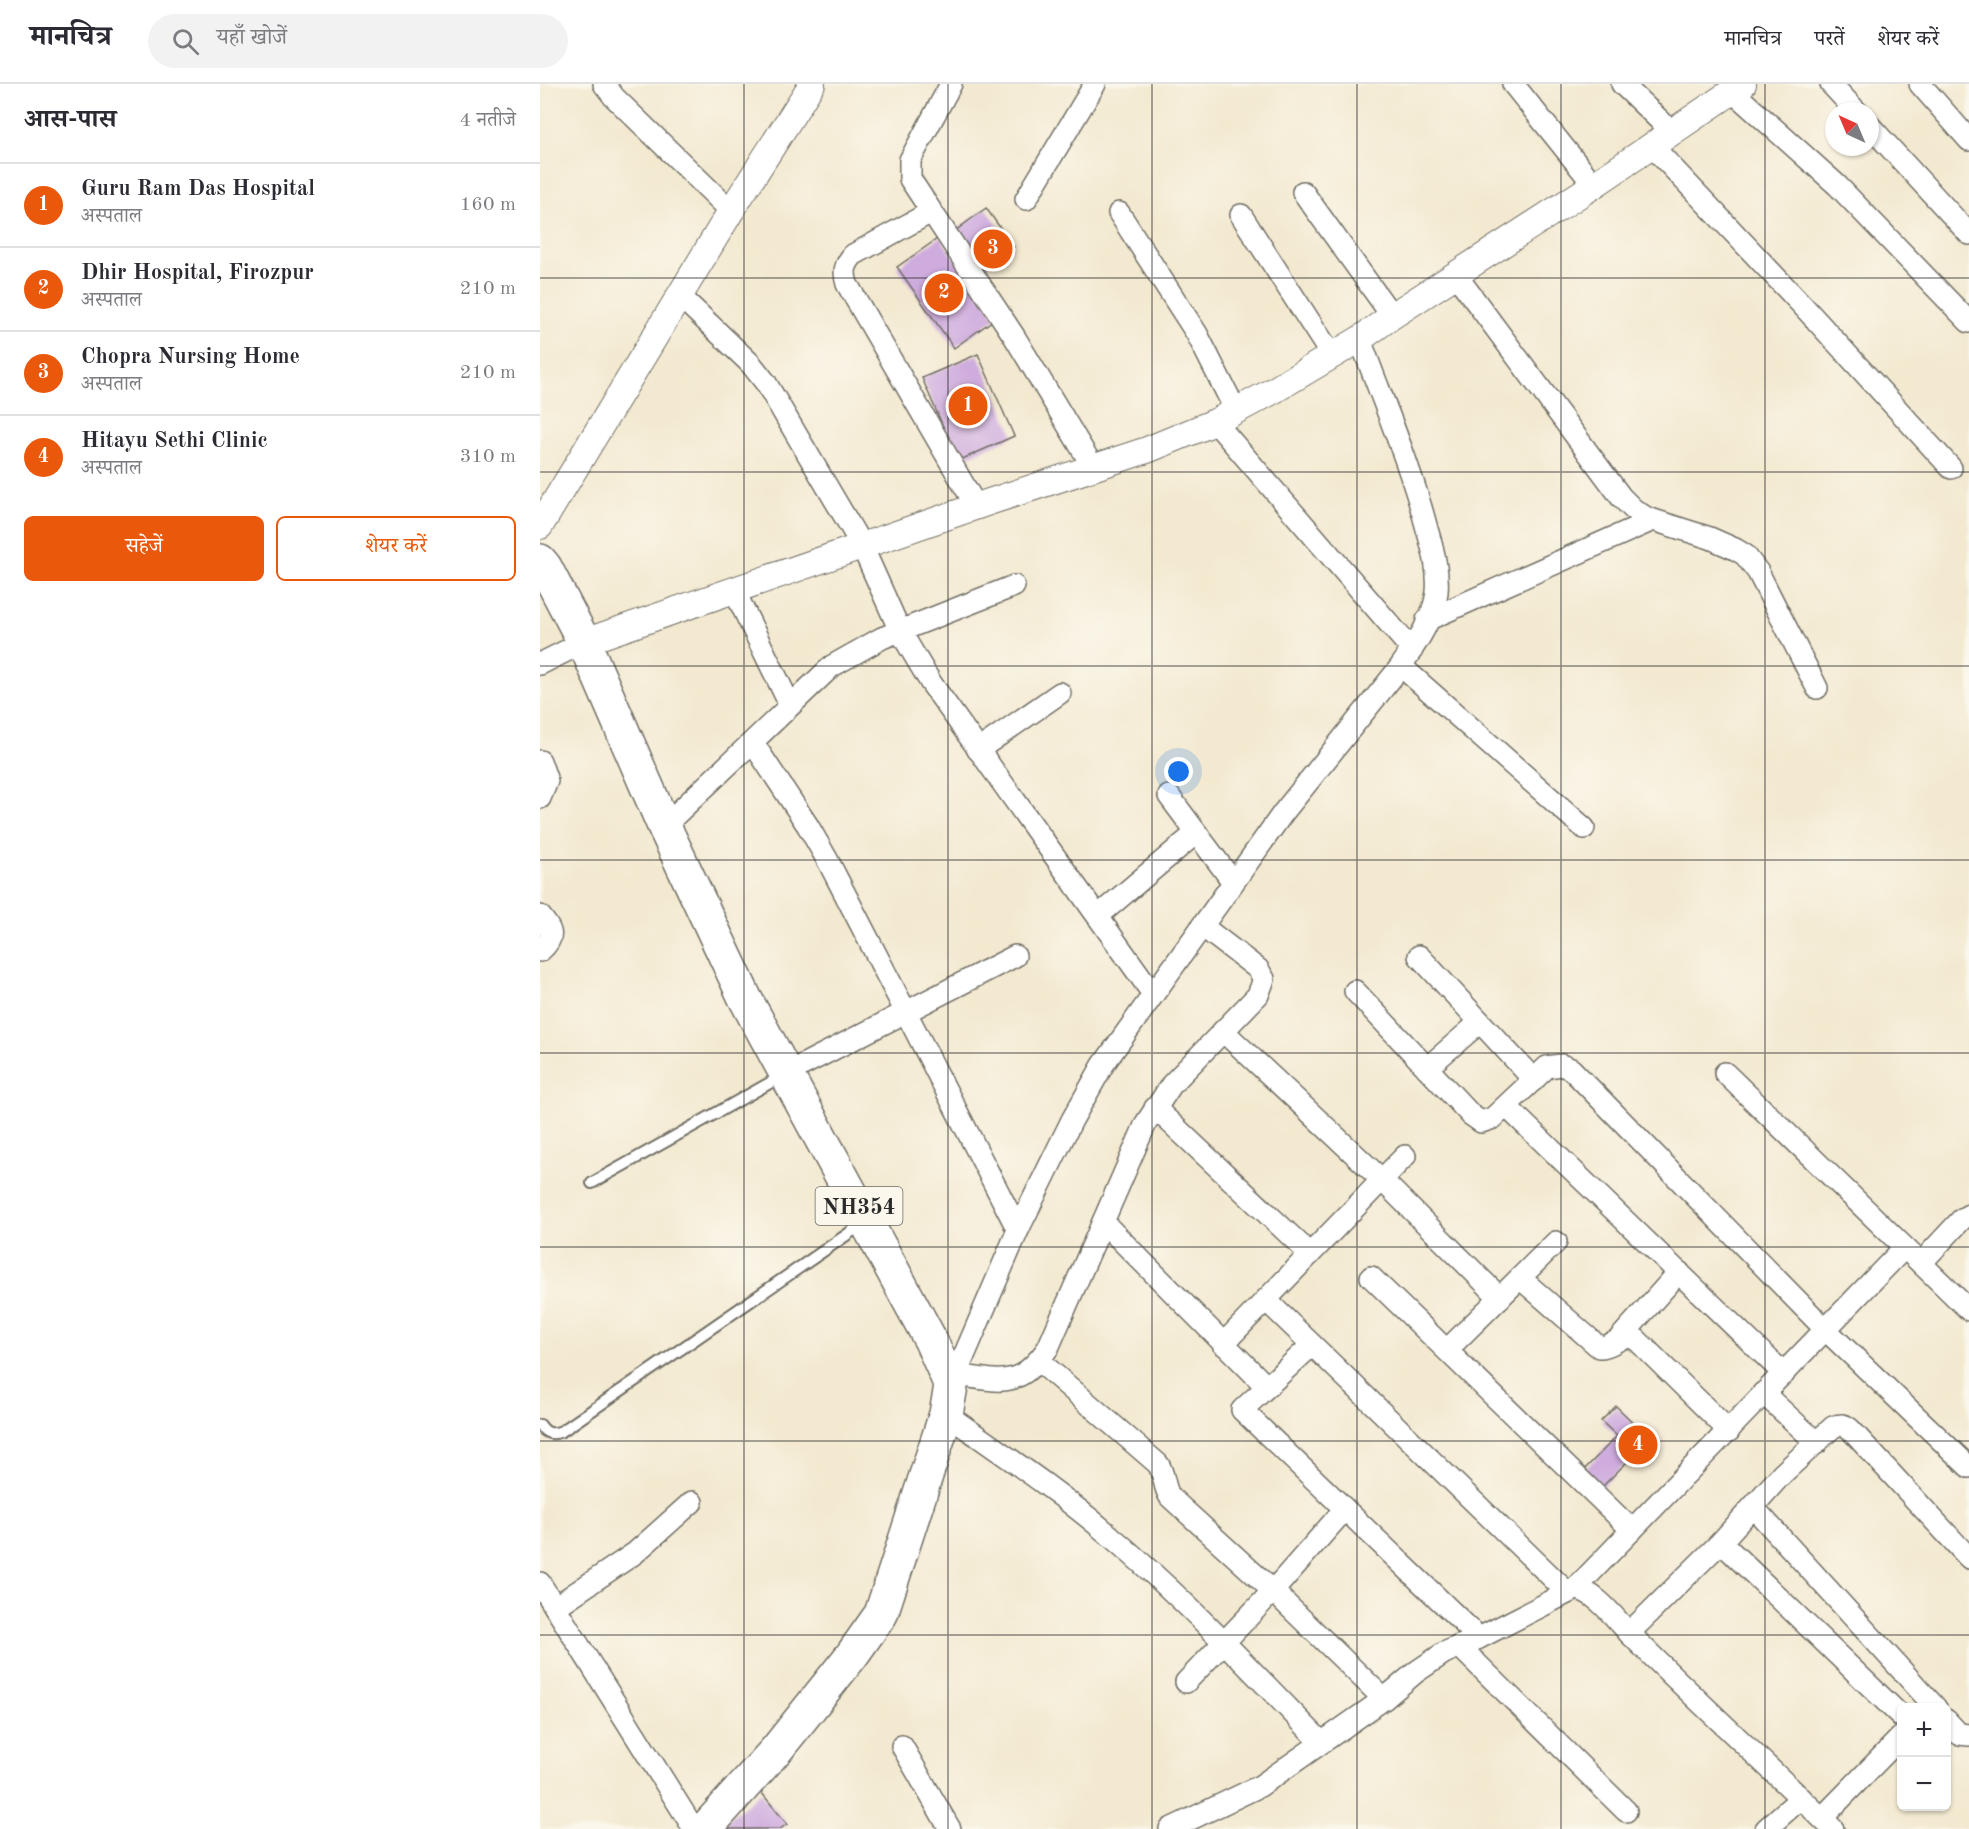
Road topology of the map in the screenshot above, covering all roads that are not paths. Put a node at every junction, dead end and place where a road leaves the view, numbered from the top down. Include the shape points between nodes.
1 (604, 84) edge
2 (812, 84) edge
3 (951, 84) edge
4 (1513, 84) edge
5 (1622, 84) edge
6 (1831, 84) edge
7 (1920, 84) edge
8 (1089, 86) edge
9 (1737, 88) edge
10 (1848, 102) edge
11 (1879, 136) edge
12 (1662, 139) junction
13 (1969, 140) edge
14 (1594, 185) junction
15 (1303, 192) dead end
16 (1026, 200) dead end
17 (731, 211) junction
18 (931, 212) junction
19 (1119, 213) dead end
20 (1241, 215) dead end
21 (1969, 234) edge
22 (1456, 274) junction
23 (680, 296) junction
24 (1392, 316) junction
25 (1969, 322) edge
26 (1360, 339) junction
27 (1332, 356) junction
28 (1225, 416) junction
29 (1093, 467) junction
30 (1951, 468) dead end
31 (976, 506) junction
32 (1653, 520) junction
33 (540, 526) edge
34 (862, 546) junction
35 (540, 561) edge
36 (1014, 586) dead end
37 (734, 590) junction
38 (1427, 620) junction
39 (900, 631) junction
40 (584, 642) junction
41 (1407, 658) junction
42 (540, 663) edge
43 (1817, 688) dead end
44 (1060, 693) dead end
45 (790, 705) junction
46 (753, 743) junction
47 (978, 750) junction
48 (540, 762) edge
49 (1169, 796) dead end
50 (540, 798) edge
51 (664, 826) junction
52 (1584, 828) dead end
53 (1196, 833) junction
54 (1233, 882) junction
55 (540, 916) edge
56 (1098, 916) junction
57 (1202, 926) junction
58 (540, 951) edge
59 (1015, 956) dead end
60 (1419, 956) dead end
61 (1355, 991) dead end
62 (1153, 993) junction
63 (905, 1011) junction
64 (1480, 1022) junction
65 (1223, 1031) junction
66 (1427, 1068) junction
67 (787, 1073) junction
68 (1725, 1073) dead end
69 (1534, 1080) junction
70 (1507, 1107) junction
71 (1155, 1108) junction
72 (1405, 1156) dead end
73 (1382, 1180) junction
74 (592, 1183) dead end
75 (1969, 1215) edge
76 (867, 1221) junction
77 (1103, 1222) junction
78 (1018, 1230) junction
79 (1556, 1242) dead end
80 (1904, 1248) junction
81 (1310, 1254) junction
82 (1920, 1263) junction
83 (1679, 1272) junction
84 (1371, 1277) dead end
85 (1520, 1278) junction
86 (1500, 1298) junction
87 (1266, 1300) junction
88 (1969, 1310) edge
89 (1826, 1330) junction
90 (1620, 1338) junction
91 (1223, 1344) junction
92 (1312, 1345) junction
93 (1447, 1350) junction
94 (1038, 1361) junction
95 (1784, 1374) junction
96 (1267, 1387) junction
97 (951, 1392) junction
98 (1763, 1393) junction
99 (540, 1425) edge
100 (1729, 1431) junction
101 (1817, 1443) junction
102 (1969, 1467) edge
103 (692, 1502) dead end
104 (1753, 1507) junction
105 (1344, 1510) junction
106 (1632, 1530) junction
107 (1721, 1542) junction
108 (1969, 1558) edge
109 (540, 1583) edge
110 (1273, 1591) junction
111 (1571, 1591) junction
112 (555, 1607) junction
113 (1629, 1633) junction
114 (1479, 1638) junction
115 (1223, 1642) junction
116 (1459, 1646) junction
117 (1186, 1682) dead end
118 (1384, 1699) junction
119 (1931, 1703) edge
120 (1897, 1712) edge
121 (1951, 1725) edge
122 (1969, 1735) edge
123 (1321, 1742) junction
124 (1897, 1742) edge
125 (902, 1746) dead end
126 (1801, 1798) junction
127 (1626, 1811) dead end
128 (1828, 1824) edge
129 (694, 1829) edge
130 (705, 1829) edge
131 (950, 1829) edge
132 (1170, 1829) edge
133 (1766, 1829) edge

1 - 17 street
2 - 17 street
3 - 18 street via 910,160 910,179
4 - 14 street
5 - 12 street
6 - 10 street
7 - 13 street
8 - 16 street
9 - 12 street
9 - 25 street
11 - 21 street
12 - 14 street
12 - 30 street via 1804,307
14 - 22 street
15 - 24 street
17 - 23 street
18 - 29 street via 1014,336
18 - 31 street via 853,255 844,273
19 - 28 street via 1183,310
20 - 27 street
22 - 24 street
22 - 32 street via 1621,497 1633,510
23 - 33 street
23 - 34 street via 766,383
24 - 26 street
26 - 27 street
26 - 38 street via 1419,497 1433,550 1437,594
27 - 28 street
28 - 29 street via 1147,450
28 - 41 street
29 - 31 street
31 - 34 street
32 - 38 street
32 - 43 street via 1710,538 1745,555 1758,572
34 - 37 street
34 - 39 street
35 - 40 highway, NH354
36 - 39 street
37 - 40 street
37 - 45 street
38 - 41 street
39 - 45 street via 832,666
39 - 47 street
40 - 42 street
40 - 51 highway, NH354
41 - 52 street
41 - 54 street
44 - 47 street
45 - 46 street
46 - 51 street
46 - 63 street via 828,861
47 - 56 street
48 - 50 street via 547,781
49 - 53 street
51 - 67 highway, NH354 via 745,998
53 - 54 street
53 - 56 street
54 - 57 street
55 - 58 street via 551,937
56 - 62 street
57 - 62 street
57 - 65 street via 1258,969 1264,979 1258,995
59 - 63 street
60 - 64 street
61 - 66 street
62 - 78 street via 1088,1089
63 - 67 street
63 - 78 street
64 - 66 street
64 - 69 street
65 - 71 street via 1172,1084
65 - 73 street
66 - 70 street via 1481,1122
67 - 74 lane
67 - 76 highway, NH354
68 - 80 street
69 - 70 street
69 - 89 street via 1552,1065 1571,1069
70 - 83 street
71 - 77 street
71 - 81 street
72 - 73 street
73 - 81 street
73 - 86 street
75 - 82 street
76 - 97 highway, NH354 via 931,1341
76 - 99 lane via 562,1431 546,1432
77 - 91 street
77 - 94 street via 1048,1348
78 - 97 street
79 - 85 street
80 - 82 street
80 - 89 street
81 - 87 street
82 - 88 street
83 - 90 street
83 - 95 street
84 - 93 street
85 - 86 street
85 - 90 street via 1594,1344 1606,1347
86 - 93 street
87 - 91 street
87 - 92 street
89 - 95 street
89 - 102 street
90 - 100 street via 1637,1340
91 - 96 street
92 - 96 street
92 - 111 street
93 - 106 street
94 - 97 street via 1005,1382
94 - 110 street via 1158,1464 1170,1497
95 - 98 street
96 - 105 street via 1242,1410
97 - 115 street via 1051,1488 1141,1562
97 - 130 highway via 880,1614 777,1749
98 - 100 street
98 - 101 street
100 - 106 street
101 - 104 street
101 - 108 street via 1833,1427 1846,1425
103 - 112 street via 635,1553
104 - 107 street
104 - 119 street
105 - 110 street
105 - 114 street
106 - 111 street
107 - 113 street
107 - 120 street
109 - 112 street
110 - 115 street
110 - 118 street
111 - 113 street via 1587,1592
111 - 114 street
112 - 129 street
113 - 126 street
114 - 116 street
115 - 117 street
115 - 123 street
116 - 118 street via 1429,1663
116 - 127 street
118 - 123 street
121 - 122 street via 1959,1734
123 - 132 street via 1260,1786
124 - 128 street
125 - 131 street
126 - 128 street
126 - 133 street

